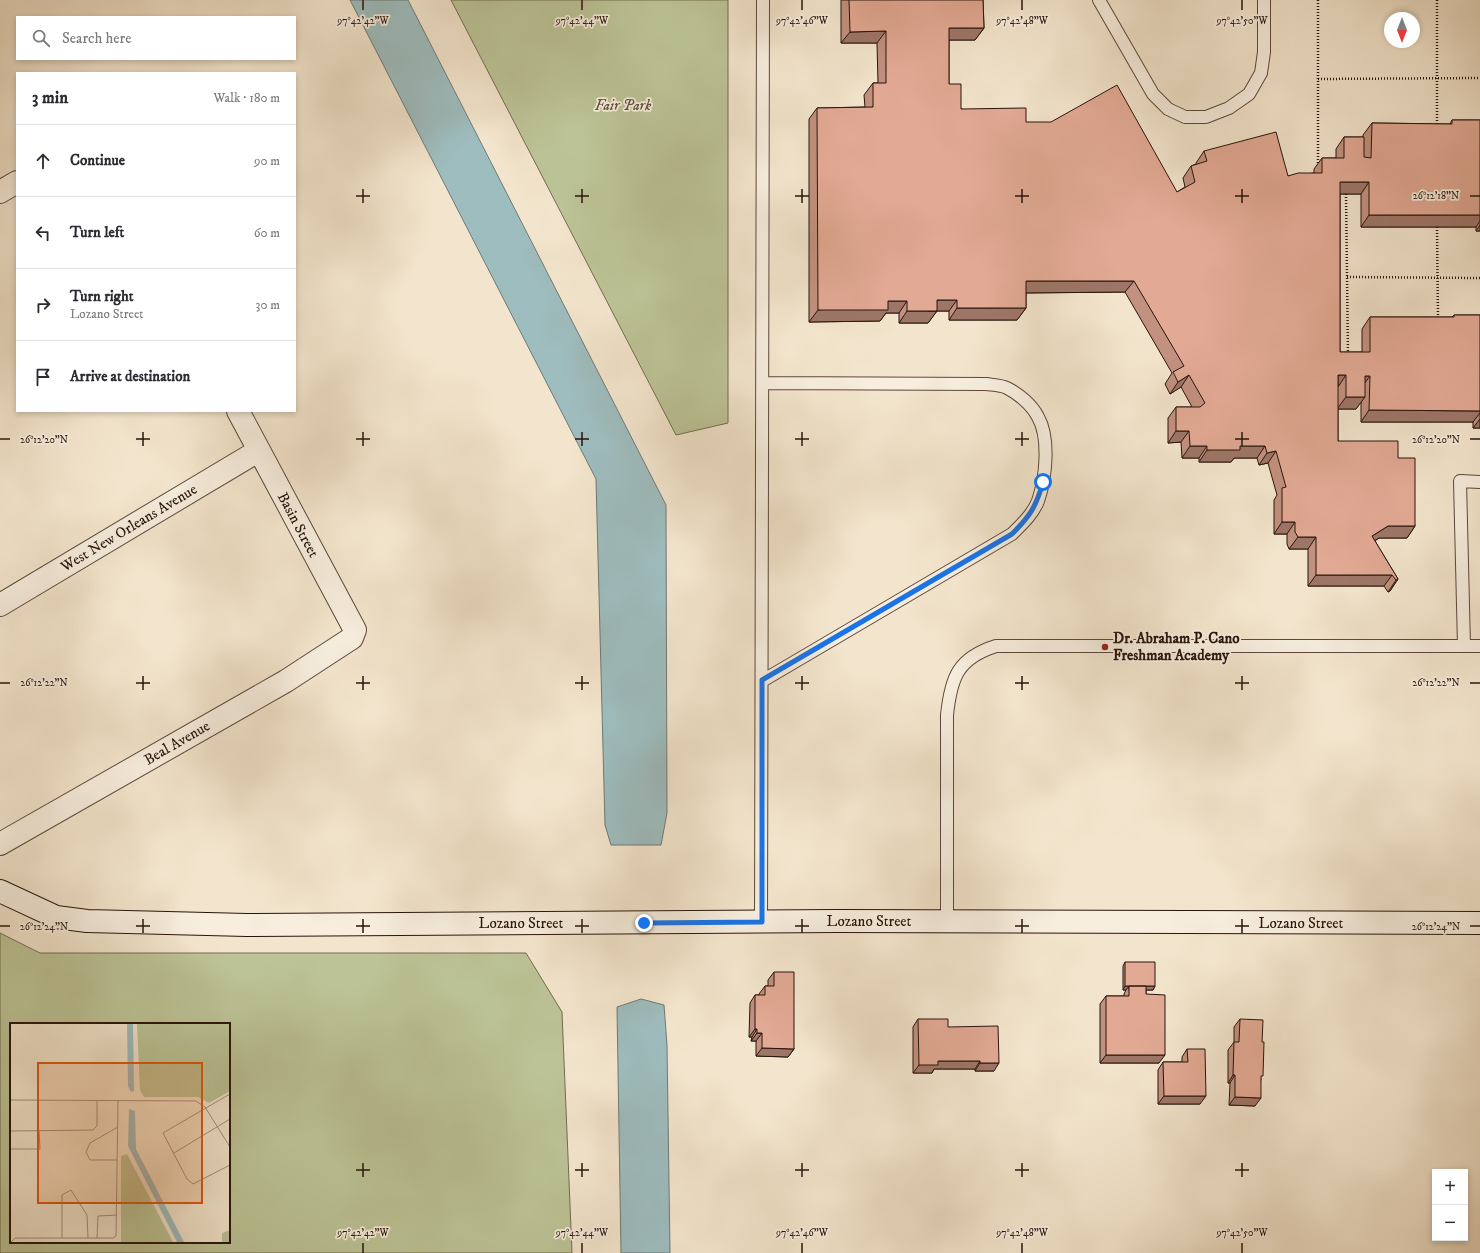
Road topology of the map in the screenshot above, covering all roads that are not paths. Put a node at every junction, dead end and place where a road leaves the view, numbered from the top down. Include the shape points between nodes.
1 (763, 0) edge
2 (1099, 0) edge
3 (1264, 0) edge
4 (16, 183) edge
5 (0, 192) edge
6 (763, 383) junction
7 (238, 412) edge
8 (258, 451) junction
9 (1480, 482) edge
10 (0, 605) edge
11 (352, 638) joint
12 (1464, 646) junction
13 (1480, 646) edge
14 (762, 680) junction
15 (0, 844) edge
16 (0, 891) edge
17 (762, 922) junction
18 (947, 922) junction
19 (1480, 924) edge

1 - 6 lane
2 - 3 lane via 1153,94 1168,109 1185,117 1206,117 1229,108 1249,94 1261,73 1264,52
4 - 5 street
6 - 14 lane
6 - 14 lane via 986,384 1006,388 1026,401 1038,417 1044,434 1046,456 1038,502 1026,520 1012,534
7 - 8 street, Basin Street
8 - 10 street, West New Orleans Avenue
8 - 11 street, Basin Street via 355,630
9 - 12 lane via 1460,482
11 - 15 street, Beal Avenue via 286,681
12 - 13 lane
12 - 18 lane via 996,646 982,651 969,659 958,673 950,693 947,715
14 - 17 lane
16 - 17 street, Lozano Street via 56,917 87,921 247,925
17 - 18 street, Lozano Street
18 - 19 street, Lozano Street

